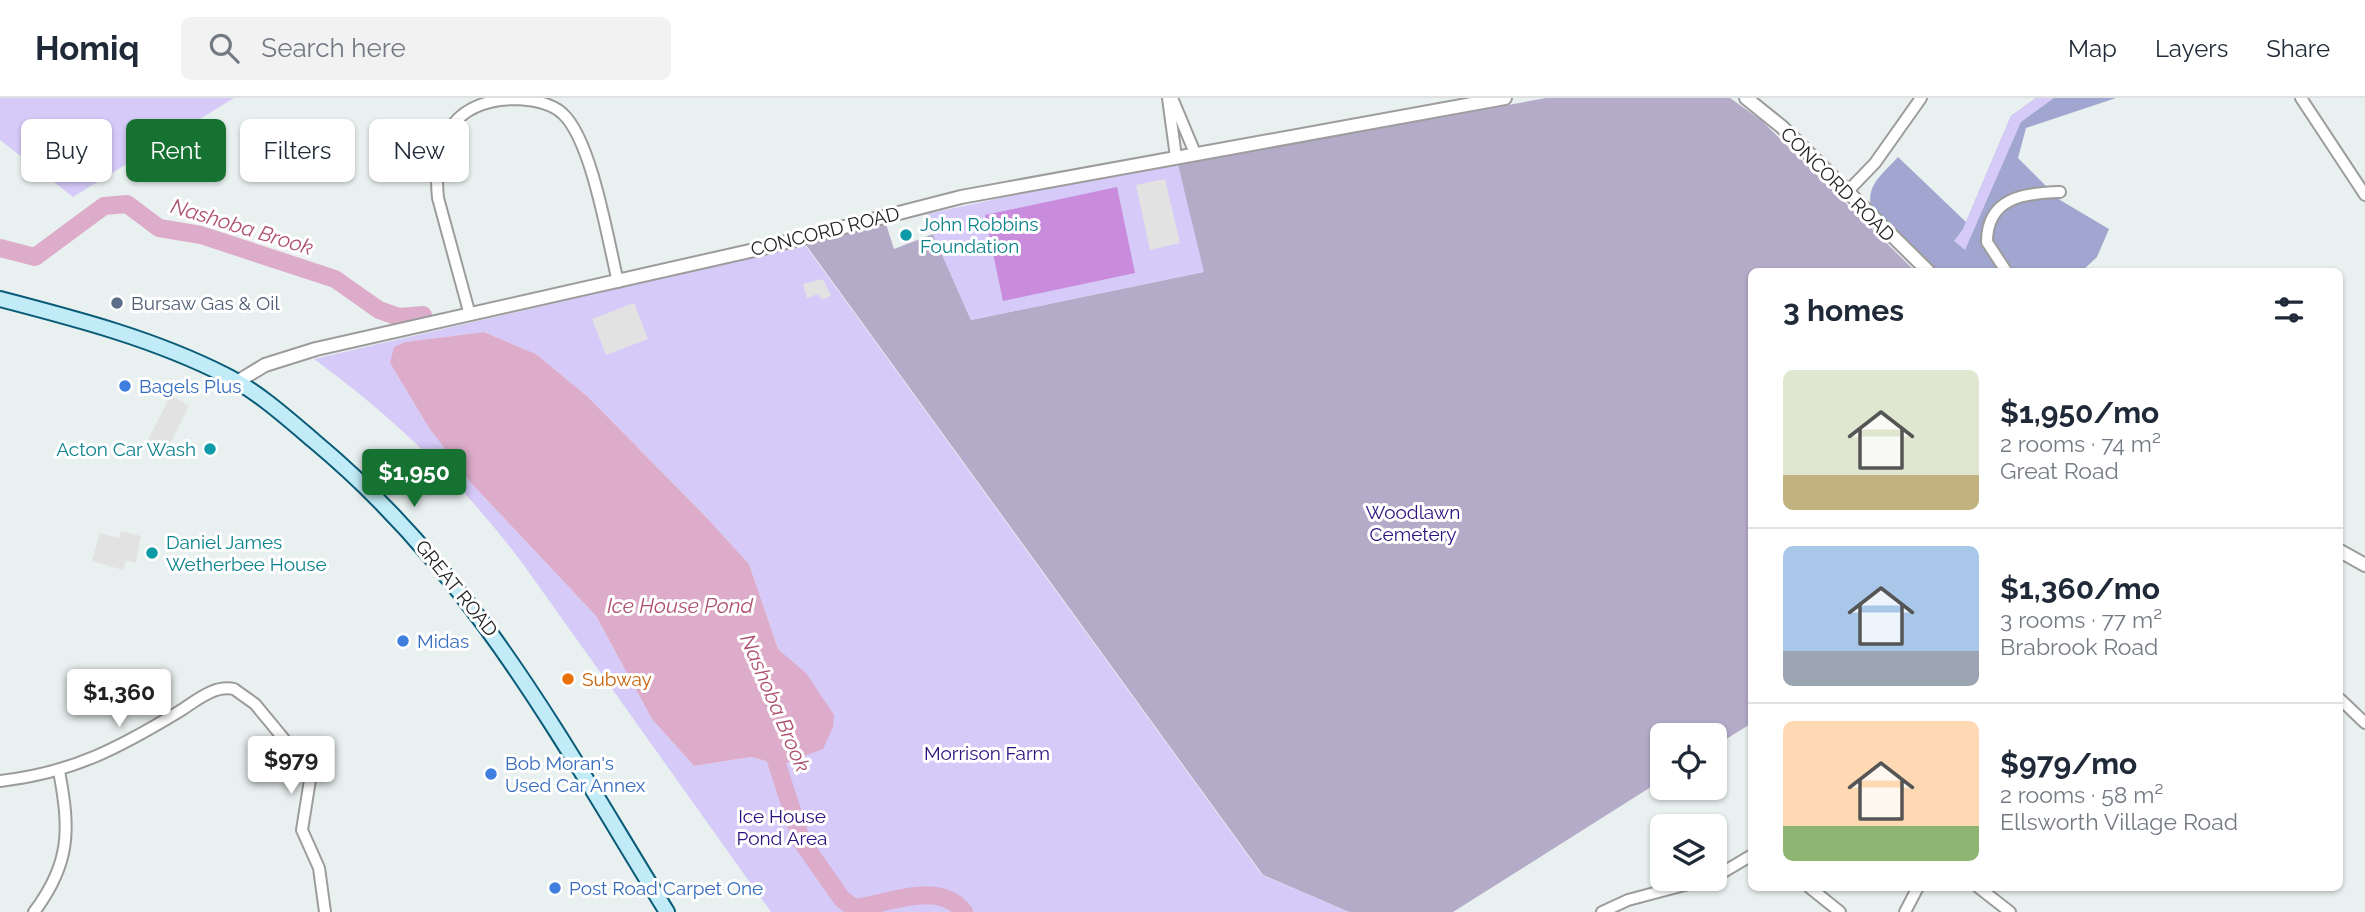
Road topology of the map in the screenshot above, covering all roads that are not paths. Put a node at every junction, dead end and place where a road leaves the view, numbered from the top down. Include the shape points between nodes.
1 (1170, 98) edge
2 (1505, 98) edge
3 (1921, 98) edge
4 (2301, 98) edge
5 (1751, 100) edge
6 (1195, 153) junction
7 (1176, 157) junction
8 (2060, 192) dead end
9 (1846, 193) junction
10 (2365, 195) edge
11 (1924, 268) edge
12 (2004, 268) edge
13 (618, 282) junction
14 (0, 299) edge
15 (470, 315) junction
16 (237, 382) junction
17 (2343, 553) edge
18 (2365, 565) edge
19 (2343, 702) edge
20 (2365, 723) edge
21 (59, 771) junction
22 (0, 781) edge
23 (1748, 857) edge
24 (1727, 870) edge
25 (1663, 891) edge
26 (1814, 891) edge
27 (1916, 891) edge
28 (1983, 891) edge
29 (34, 912) edge
30 (325, 912) edge
31 (667, 912) edge
32 (1602, 912) edge
33 (1840, 912) edge
34 (1905, 912) edge
35 (2010, 912) edge

1 - 6 street
1 - 7 street
2 - 6 street, CONCORD ROAD
3 - 9 street via 1875,163
4 - 10 street
5 - 9 street, CONCORD ROAD
6 - 7 street, CONCORD ROAD
7 - 13 street, CONCORD ROAD via 961,197
8 - 12 street via 2018,196 1993,213 1987,242
9 - 11 street, CONCORD ROAD
13 - 15 street, CONCORD ROAD
13 - 15 street via 585,151 563,114 528,100 474,105 451,126 440,149 436,178
14 - 16 main road, GREAT ROAD via 163,346
15 - 16 street, CONCORD ROAD via 298,354 265,365
16 - 31 main road, GREAT ROAD via 358,477 456,583 521,673
17 - 18 street
19 - 20 street
21 - 22 street
21 - 29 street via 66,814 65,853
21 - 30 street via 121,747 212,692 231,688 255,704 307,767 309,788 302,830 319,868
23 - 24 street
25 - 32 street
26 - 33 street
27 - 34 street
28 - 35 street

